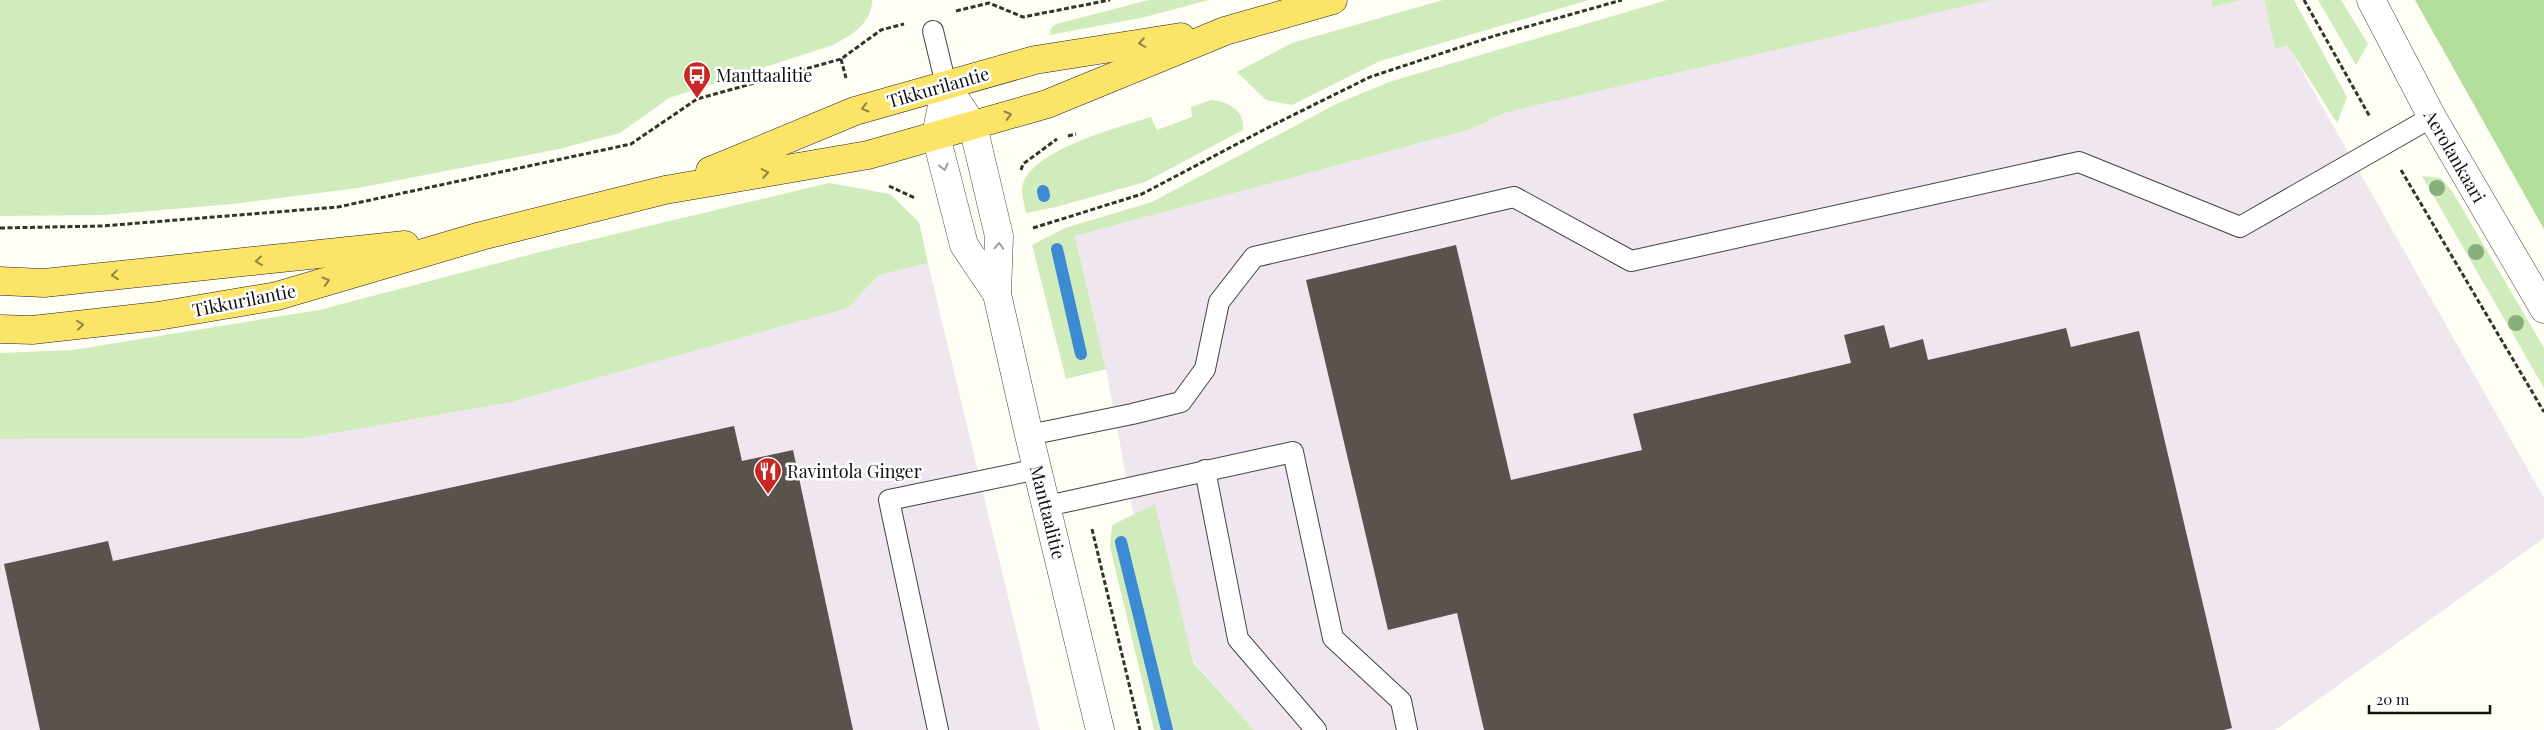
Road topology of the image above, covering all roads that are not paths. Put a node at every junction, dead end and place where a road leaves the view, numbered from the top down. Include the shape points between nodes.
1 (1332, 0) edge
2 (2371, 0) edge
3 (933, 30) dead end
4 (1225, 30) junction
5 (946, 85) junction
6 (2432, 117) junction
7 (973, 126) junction
8 (936, 136) junction
9 (665, 190) junction
10 (481, 236) junction
11 (0, 281) edge
12 (997, 294) junction
13 (2544, 309) edge
14 (0, 329) edge
15 (1029, 435) junction
16 (1038, 469) junction
17 (1205, 470) junction
18 (1047, 506) junction
19 (938, 730) edge
20 (1100, 730) edge
21 (1316, 730) edge
22 (1407, 730) edge

1 - 4 main road, Tikkurilantie
2 - 6 street, Aerolankaari
3 - 5 lane
4 -> 5 main road, Tikkurilantie via 1035,60
7 -> 4 main road, Tikkurilantie via 1047,104
5 - 7 street, Manttaalitie
5 - 8 street, Manttaalitie
5 -> 9 main road, Tikkurilantie via 855,111
6 - 13 street, Aerolankaari
6 - 15 lane via 2240,227 2079,162 1632,261 1514,197 1254,258 1219,302 1205,369 1181,402
7 - 8 main road, Tikkurilantie
12 -> 7 street, Manttaalitie via 1000,236
9 -> 8 main road, Tikkurilantie via 868,155
8 -> 12 street, Manttaalitie via 964,245
9 - 10 main road, Tikkurilantie
10 -> 11 main road, Tikkurilantie via 44,283
14 -> 10 main road, Tikkurilantie via 32,330 158,316 277,296
12 - 15 street, Manttaalitie
15 - 16 street, Manttaalitie
16 - 18 street, Manttaalitie
16 - 19 lane via 889,500
17 - 18 lane
17 - 21 lane via 1238,639
17 - 22 lane via 1293,452 1332,638 1401,701
18 - 20 street, Manttaalitie

